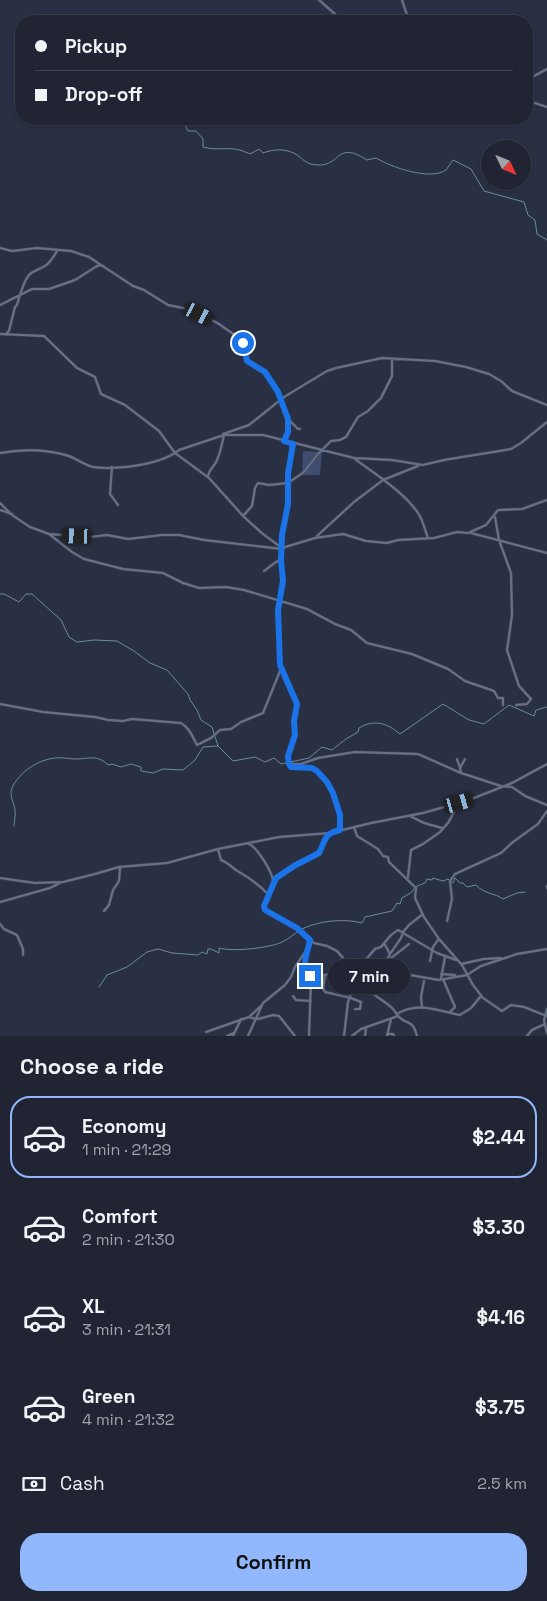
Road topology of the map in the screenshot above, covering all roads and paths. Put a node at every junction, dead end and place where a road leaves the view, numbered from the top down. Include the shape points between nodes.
1 (319, 0) edge
2 (402, 0) edge
3 (335, 15) edge
4 (407, 15) edge
5 (547, 69) edge
6 (533, 76) edge
7 (533, 102) edge
8 (547, 106) edge
9 (0, 248) edge
10 (57, 250) junction
11 (101, 266) junction
12 (23, 294) junction
13 (0, 305) edge
14 (0, 334) edge
15 (6, 334) junction
16 (392, 359) junction
17 (281, 401) junction
18 (547, 405) edge
19 (288, 419) junction
20 (547, 422) edge
21 (300, 429) dead end
22 (224, 435) junction
23 (219, 437) junction
24 (284, 441) junction
25 (293, 444) junction
26 (322, 451) junction
27 (0, 453) edge
28 (175, 453) junction
29 (354, 458) junction
30 (421, 465) junction
31 (112, 467) junction
32 (208, 477) junction
33 (383, 480) junction
34 (288, 482) junction
35 (547, 500) edge
36 (0, 503) edge
37 (118, 505) dead end
38 (0, 510) edge
39 (12, 515) junction
40 (495, 515) junction
41 (243, 516) junction
42 (468, 533) junction
43 (49, 534) junction
44 (315, 538) junction
45 (428, 538) junction
46 (499, 540) junction
47 (282, 548) junction
48 (547, 553) edge
49 (281, 560) junction
50 (264, 572) dead end
51 (278, 601) junction
52 (281, 670) junction
53 (0, 704) edge
54 (516, 705) dead end
55 (503, 706) dead end
56 (457, 759) dead end
57 (465, 759) dead end
58 (289, 762) junction
59 (547, 764) edge
60 (460, 768) junction
61 (461, 773) junction
62 (504, 786) junction
63 (459, 803) junction
64 (547, 805) edge
65 (547, 811) edge
66 (410, 816) junction
67 (354, 827) junction
68 (443, 828) junction
69 (340, 830) junction
70 (330, 833) junction
71 (247, 844) junction
72 (218, 849) junction
73 (120, 867) junction
74 (0, 878) edge
75 (408, 879) junction
76 (63, 882) junction
77 (273, 884) junction
78 (269, 895) junction
79 (0, 902) edge
80 (104, 911) dead end
81 (423, 914) junction
82 (447, 921) dead end
83 (0, 924) edge
84 (403, 932) junction
85 (439, 939) junction
86 (310, 940) junction
87 (384, 943) junction
88 (409, 944) dead end
89 (547, 949) edge
90 (432, 950) junction
91 (305, 954) junction
92 (390, 954) junction
93 (23, 955) dead end
94 (445, 956) junction
95 (503, 958) junction
96 (430, 961) dead end
97 (457, 961) junction
98 (384, 963) junction
99 (461, 964) junction
100 (354, 972) junction
101 (441, 974) junction
102 (467, 974) junction
103 (325, 975) junction
104 (378, 975) junction
105 (455, 975) dead end
106 (312, 977) junction
107 (356, 979) junction
108 (441, 979) junction
109 (424, 981) dead end
110 (358, 983) junction
111 (374, 994) junction
112 (293, 996) dead end
113 (480, 996) junction
114 (349, 998) junction
115 (311, 1001) junction
116 (263, 1003) junction
117 (422, 1007) junction
118 (355, 1009) dead end
119 (547, 1009) edge
120 (449, 1013) junction
121 (397, 1015) junction
122 (546, 1015) edge
123 (249, 1017) junction
124 (392, 1018) junction
125 (257, 1019) junction
126 (241, 1020) junction
127 (545, 1024) junction
128 (366, 1028) junction
129 (206, 1032) dead end
130 (233, 1034) edge
131 (547, 1034) edge
132 (387, 1035) edge
133 (227, 1036) edge
134 (248, 1036) edge
135 (295, 1036) edge
136 (309, 1036) edge
137 (344, 1036) edge
138 (352, 1036) edge
139 (365, 1036) edge
140 (394, 1036) edge
141 (417, 1036) edge
142 (527, 1036) edge

1 - 3 street
2 - 4 street
5 - 6 street
7 - 8 street
9 - 10 street via 12,251
10 - 11 street via 80,253
10 - 12 street via 49,264 29,275
11 - 12 street via 52,288 33,288
11 - 17 street via 161,301 193,310 239,338 247,361 265,372
12 - 13 street
12 - 15 street
14 - 15 street
15 - 28 street via 43,336 77,368 95,377 103,395 125,405 159,431
16 - 17 street via 382,358 333,369
16 - 18 street via 434,361 466,367 489,374 512,391
16 - 26 street via 392,376 379,401 358,417 344,439 332,441
17 - 19 street
17 - 23 street via 249,425
19 - 21 street
19 - 24 street
20 - 30 street via 510,450
22 - 23 street
22 - 24 street via 263,435
22 - 32 street via 217,461
23 - 28 street
24 - 25 street
25 - 26 street
25 - 34 street
26 - 29 street
26 - 34 street via 304,472
27 - 31 street via 38,451 66,456 89,466
28 - 31 street via 146,463
28 - 32 street
29 - 30 street
29 - 33 street
30 - 33 street
31 - 37 street via 110,494
32 - 41 street
33 - 44 street
33 - 45 street via 416,510
34 - 41 street via 258,483 252,506
34 - 47 street
35 - 40 street via 522,510 500,510
36 - 39 street
38 - 39 street
39 - 43 street
40 - 42 street via 483,527
40 - 46 street
41 - 47 street
42 - 45 street
42 - 46 street
43 - 47 street via 107,535 128,539 179,534 204,540
43 - 51 street via 84,559 123,569 163,573 199,588 234,588
44 - 45 street via 345,534 387,543
44 - 47 street
46 - 48 street
46 - 54 street via 511,573 512,615 506,650 520,686 531,699 528,704
47 - 49 street
49 - 50 street
49 - 51 street via 283,581
51 - 52 street
51 - 55 street via 318,613 351,630 368,644 402,651 448,669 462,680 495,691 498,698 503,698
52 - 53 street via 261,714 220,730 198,746 181,723 107,720
52 - 58 street via 297,704
56 - 60 street
57 - 60 street
58 - 61 street via 301,764 355,752 406,752 422,755
58 - 69 street via 291,767 315,770 327,782 340,815
59 - 62 street
60 - 61 street
61 - 62 street
62 - 63 street
62 - 64 street
63 - 66 street
63 - 68 street
65 - 82 street via 538,824 501,853 455,874 450,882 452,899
66 - 67 street
66 - 68 street
67 - 69 street
67 - 75 street via 358,836 388,857 389,862
68 - 75 street via 411,850
69 - 70 street
70 - 71 street via 292,835
70 - 77 street via 316,856 286,870
71 - 72 street
71 - 77 street via 254,846 273,878
72 - 73 street via 167,863
72 - 78 street via 222,861
73 - 76 street
73 - 80 street via 119,881
74 - 76 street via 35,883
75 - 81 street via 417,888 414,897
76 - 79 street
77 - 78 street
78 - 86 street via 265,910 297,928
81 - 84 street
81 - 85 street
83 - 93 street via 17,935
84 - 87 street via 396,930
84 - 90 street
84 - 92 street
85 - 90 street
85 - 97 street
86 - 91 street
86 - 100 street via 337,951
87 - 92 street
87 - 100 street via 381,948 374,949
88 - 98 street
89 - 95 street
90 - 94 street
90 - 96 street
91 - 106 street via 306,968
91 - 116 street via 285,985
92 - 98 street
94 - 97 street
94 - 101 street
95 - 99 street
95 - 102 street
97 - 99 street
98 - 104 street
99 - 102 street
100 - 103 street
100 - 104 street
100 - 107 street
101 - 105 street
101 - 108 street
102 - 108 street
102 - 113 street
103 - 106 street
103 - 114 street via 325,992
104 - 108 street via 404,974
106 - 115 street
107 - 110 street
107 - 114 street
108 - 120 street via 455,1007
109 - 117 street
110 - 111 street
110 - 111 street via 372,981
111 - 121 street via 392,1007
112 - 115 street via 296,1000
113 - 120 street via 465,1013
113 - 122 street via 502,1011 511,1005
114 - 118 street via 361,1002 360,1009
114 - 137 street
115 - 136 street
116 - 123 street
116 - 125 street
117 - 120 street
117 - 121 street via 407,1008
119 - 122 street
121 - 124 street
121 - 141 street via 410,1023
122 - 127 street
123 - 125 street
123 - 126 street
124 - 128 street
124 - 132 street
125 - 134 street
125 - 135 street via 279,1016
126 - 129 street
126 - 130 street
127 - 131 street
127 - 142 street
128 - 138 street
128 - 139 street
130 - 133 street
132 - 140 street

